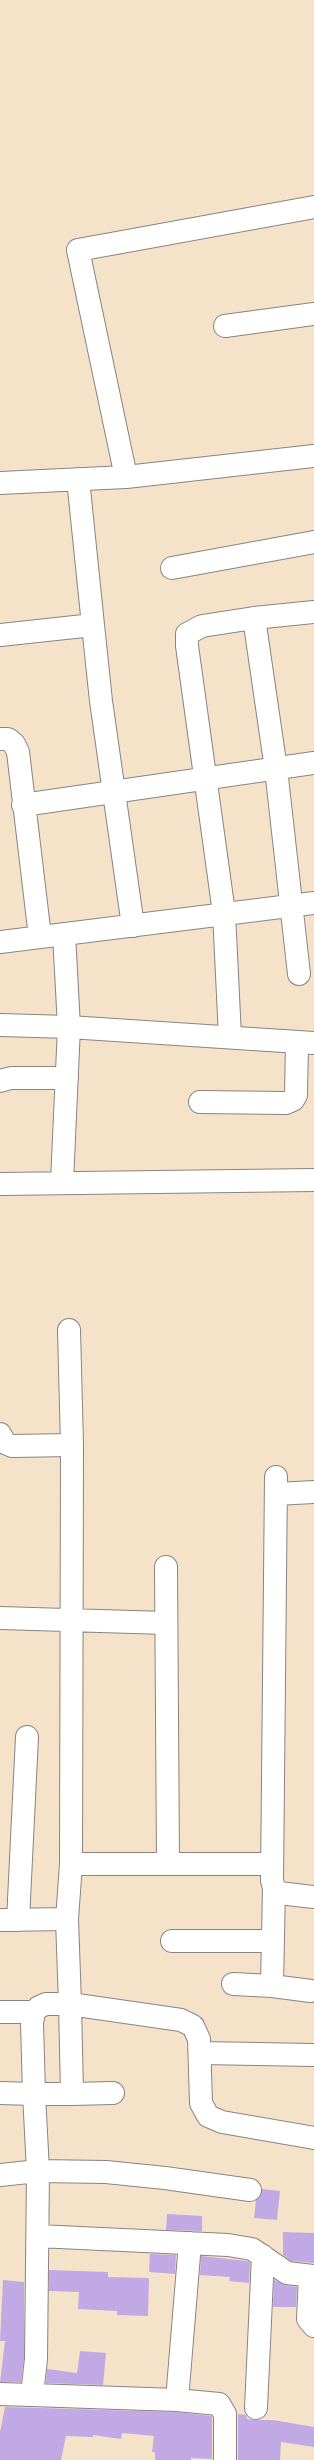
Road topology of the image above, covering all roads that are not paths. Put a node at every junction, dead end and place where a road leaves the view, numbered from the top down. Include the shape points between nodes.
1 (314, 207) edge
2 (314, 314) edge
3 (225, 326) dead end
4 (314, 456) edge
5 (126, 477) junction
6 (78, 480) junction
7 (0, 483) edge
8 (314, 542) edge
9 (172, 568) dead end
10 (314, 612) edge
11 (254, 618) junction
12 (93, 625) junction
13 (0, 635) edge
14 (0, 739) edge
15 (314, 763) edge
16 (276, 769) junction
17 (206, 780) junction
18 (113, 792) junction
19 (23, 805) junction
20 (314, 903) edge
21 (293, 906) junction
22 (224, 913) junction
23 (133, 926) junction
24 (64, 934) junction
25 (40, 937) junction
26 (0, 942) edge
27 (299, 974) dead end
28 (0, 1025) edge
29 (69, 1027) junction
30 (230, 1037) junction
31 (306, 1043) edge
32 (67, 1078) junction
33 (0, 1081) edge
34 (200, 1102) dead end
35 (314, 1180) edge
36 (62, 1182) junction
37 (0, 1184) edge
38 (69, 1330) dead end
39 (0, 1434) edge
40 (72, 1446) junction
41 (314, 1492) edge
42 (166, 1567) dead end
43 (0, 1618) edge
44 (71, 1621) junction
45 (166, 1623) junction
46 (27, 1737) dead end
47 (168, 1863) junction
48 (71, 1864) junction
49 (272, 1864) junction
50 (274, 1888) junction
51 (314, 1897) edge
52 (67, 1919) junction
53 (9, 1920) edge
54 (172, 1941) dead end
55 (273, 1941) junction
56 (233, 1984) dead end
57 (272, 1986) junction
58 (311, 1990) dead end
59 (70, 2004) junction
60 (0, 2012) edge
61 (34, 2012) junction
62 (201, 2053) junction
63 (314, 2055) edge
64 (0, 2093) edge
65 (113, 2093) dead end
66 (34, 2094) junction
67 (72, 2094) junction
68 (314, 2138) edge
69 (38, 2171) junction
70 (0, 2175) edge
71 (250, 2190) dead end
72 (38, 2236) junction
73 (190, 2243) junction
74 (263, 2256) junction
75 (312, 2276) edge
76 (314, 2326) edge
77 (0, 2394) edge
78 (32, 2395) junction
79 (177, 2400) junction
80 (256, 2408) dead end
81 (225, 2460) edge

1 - 5 street via 78,250
2 - 3 street
4 - 5 street
5 - 6 street
6 - 7 street
6 - 12 street
8 - 9 street
10 - 11 street
11 - 16 street
11 - 17 street via 202,626 187,634
12 - 13 street
12 - 18 street
14 - 19 street via 8,739 18,752
15 - 16 street
16 - 17 street
16 - 21 street
17 - 18 street
17 - 22 street
18 - 19 street
18 - 23 street
19 - 25 street
20 - 21 street
21 - 22 street
21 - 27 street
22 - 23 street
22 - 30 street
23 - 24 street
24 - 25 street
24 - 29 street
25 - 26 street
28 - 29 street
29 - 30 street
29 - 32 street
30 - 31 street
31 - 34 street via 293,1100 286,1103
32 - 33 street via 11,1078
32 - 36 street
35 - 36 street
36 - 37 street
38 - 40 street
39 - 40 street via 5,1443 12,1446
40 - 44 street
41 - 49 street via 276,1486
42 - 45 street
43 - 44 street
44 - 45 street
44 - 48 street
45 - 47 street
46 - 53 street
47 - 48 street
47 - 49 street
48 - 52 street
49 - 50 street
50 - 51 street via 288,1896
50 - 55 street
52 - 53 street
52 - 59 street
54 - 55 street
55 - 57 street
56 - 57 street
57 - 58 street
59 - 61 street via 46,2004
59 - 62 street via 181,2020 192,2026 199,2039
59 - 67 street
60 - 61 street
61 - 66 street
62 - 63 street
62 - 68 street via 201,2103 208,2116 222,2122
64 - 66 street
65 - 67 street
66 - 67 street
66 - 69 street
69 - 70 street
69 - 71 street via 106,2172
69 - 72 street
72 - 73 street
72 - 78 street via 36,2359
73 - 74 street via 252,2249
73 - 79 street
74 - 75 street via 287,2273
74 - 80 street
75 - 76 street via 308,2319
77 - 78 street
78 - 79 street
79 - 81 street via 219,2404 224,2408

